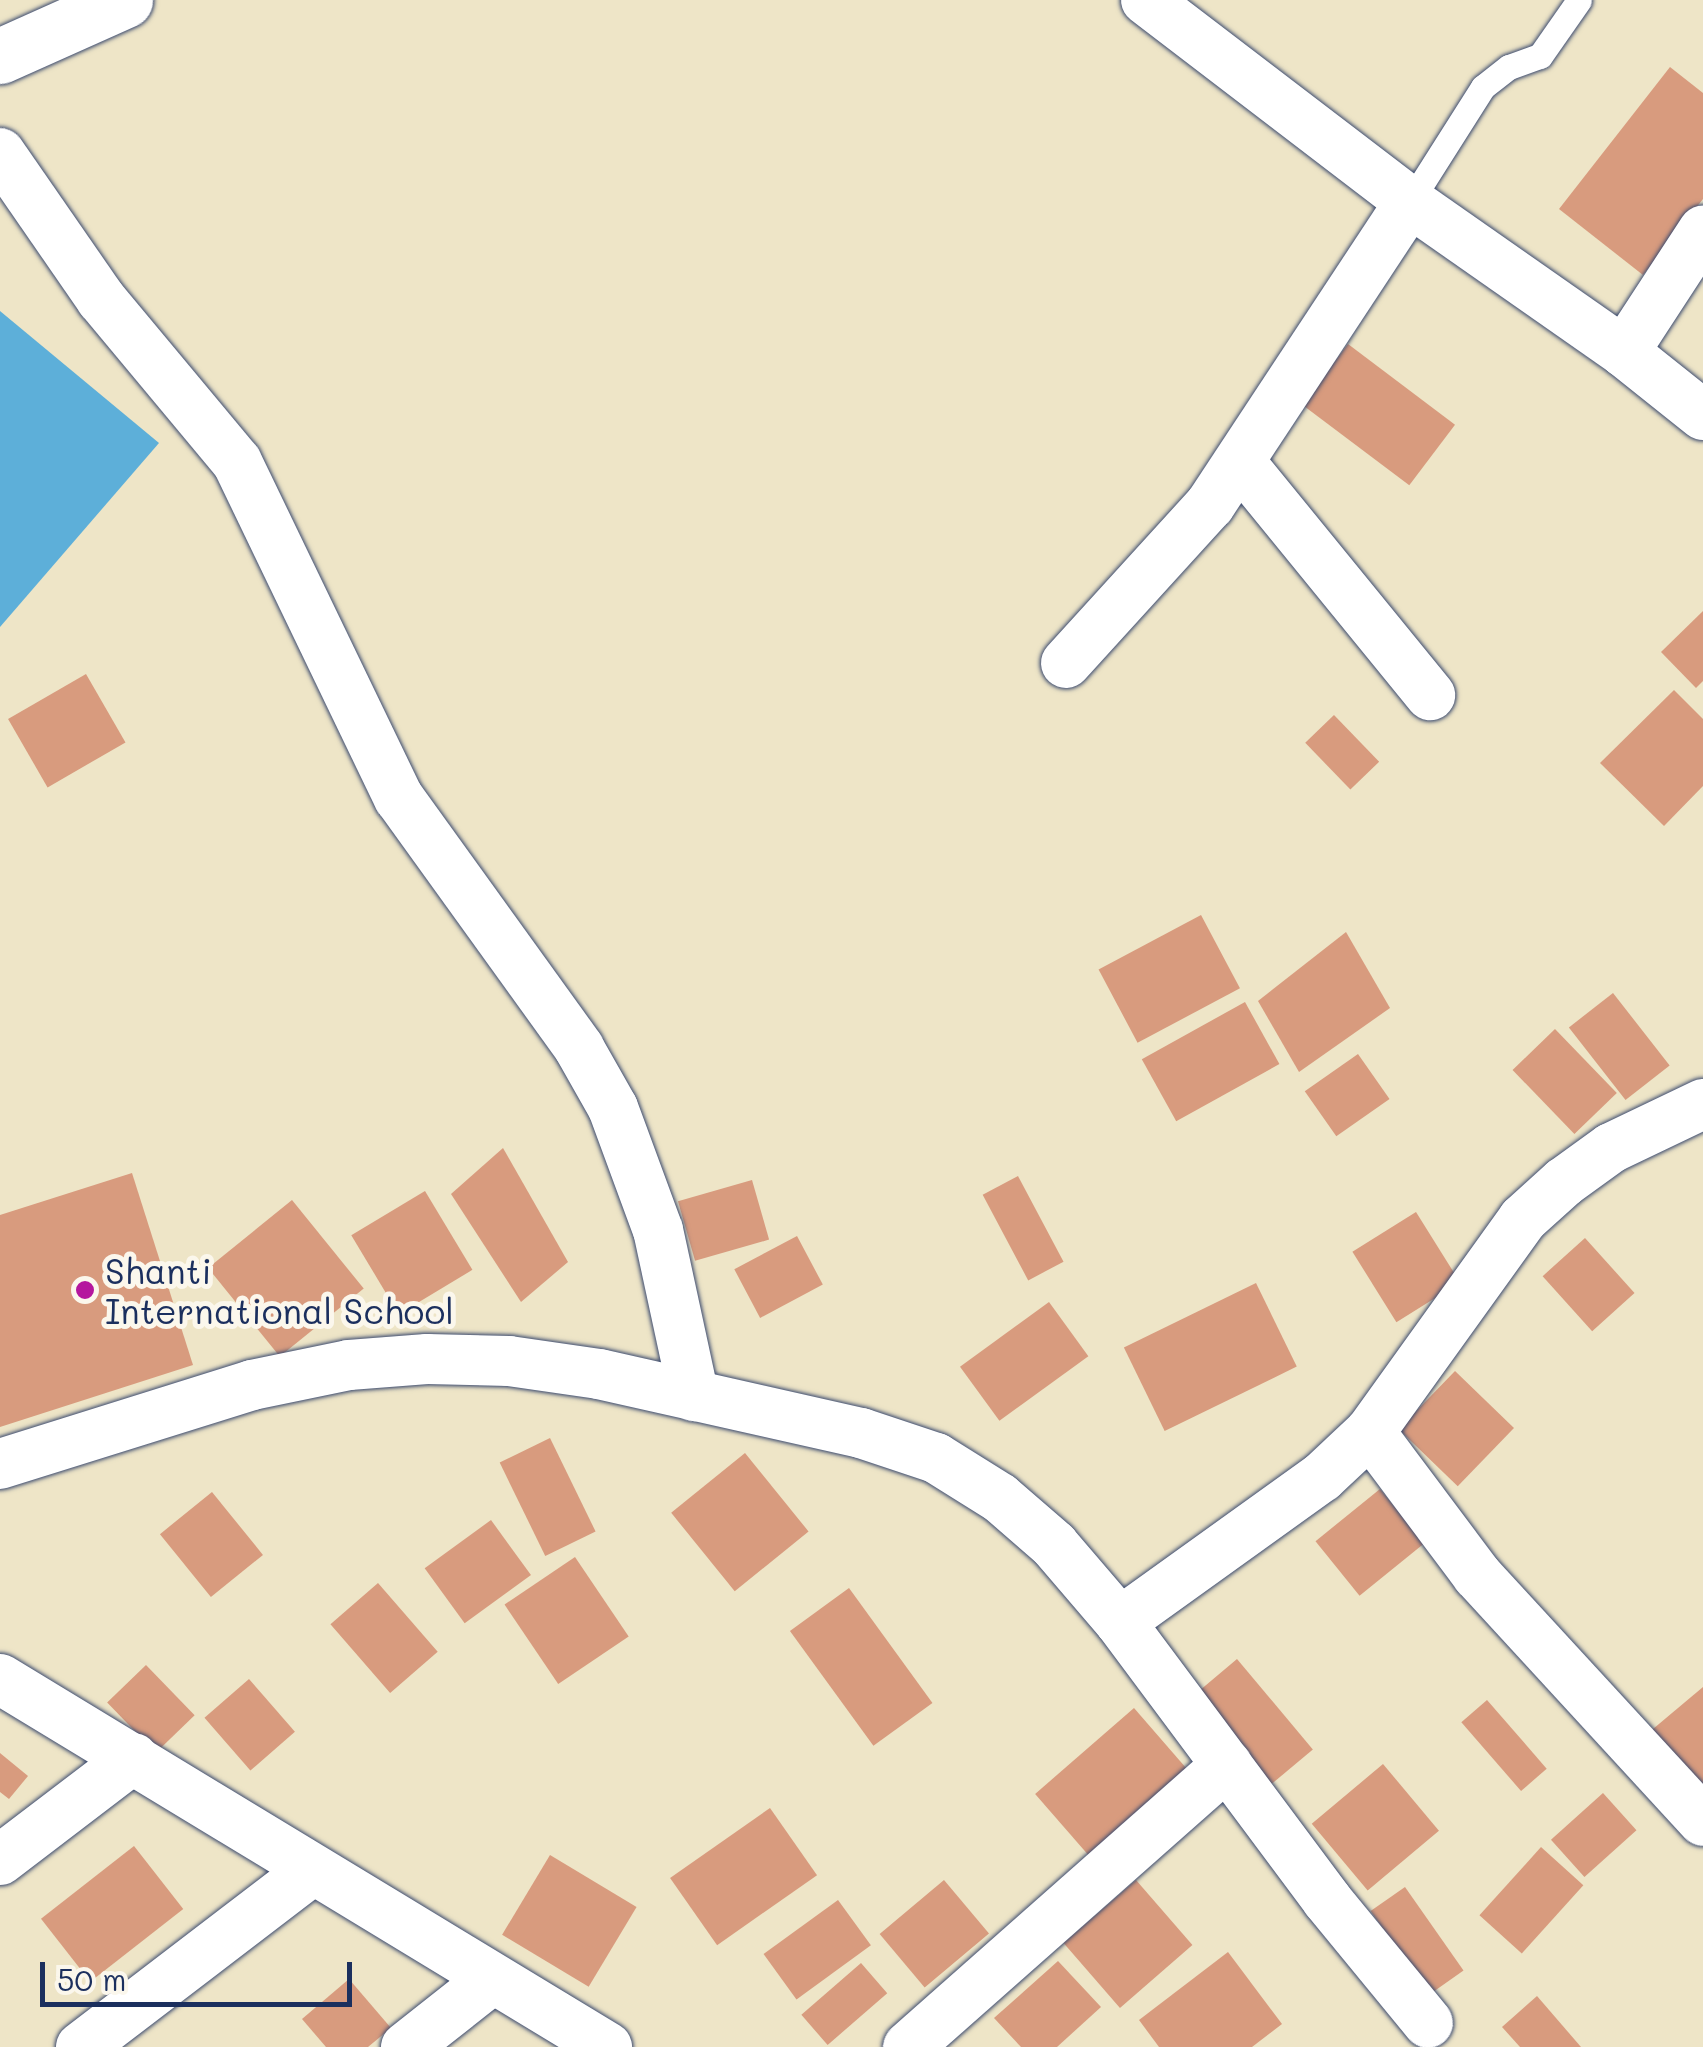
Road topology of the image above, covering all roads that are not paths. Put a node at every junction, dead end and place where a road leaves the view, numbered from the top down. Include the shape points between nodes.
1 (125, 0) edge
2 (1146, 0) edge
3 (1579, 0) edge
4 (0, 56) edge
5 (0, 153) edge
6 (1410, 202) junction
7 (1703, 231) edge
8 (1624, 352) junction
9 (1703, 414) edge
10 (1240, 462) junction
11 (1066, 663) dead end
12 (1430, 695) dead end
13 (1703, 1104) edge
14 (694, 1396) junction
15 (1370, 1432) junction
16 (0, 1464) edge
17 (1120, 1622) junction
18 (0, 1679) edge
19 (134, 1758) junction
20 (1227, 1765) junction
21 (1703, 1821) edge
22 (0, 1860) edge
23 (311, 1870) junction
24 (492, 1979) junction
25 (1428, 2023) dead end
26 (80, 2047) edge
27 (406, 2047) edge
28 (607, 2047) edge
29 (908, 2047) edge

1 - 4 main road
2 - 6 street
3 - 6 lane via 1540,56 1509,67 1483,88
5 - 14 street via 101,299 237,462 399,798 578,1048 613,1108 658,1230
6 - 8 street
6 - 10 street
7 - 8 street
8 - 9 street
10 - 11 street via 1178,544
10 - 12 street
13 - 15 street via 1611,1148 1523,1219
14 - 16 street via 510,1361 349,1366 252,1385
14 - 17 street via 861,1432 936,1458 1000,1498 1054,1545
15 - 17 street via 1322,1477
15 - 21 street via 1477,1575
17 - 20 street
18 - 19 street
19 - 22 street
19 - 23 street
20 - 25 street
20 - 29 street
23 - 24 street
23 - 26 street
24 - 27 street
24 - 28 street

